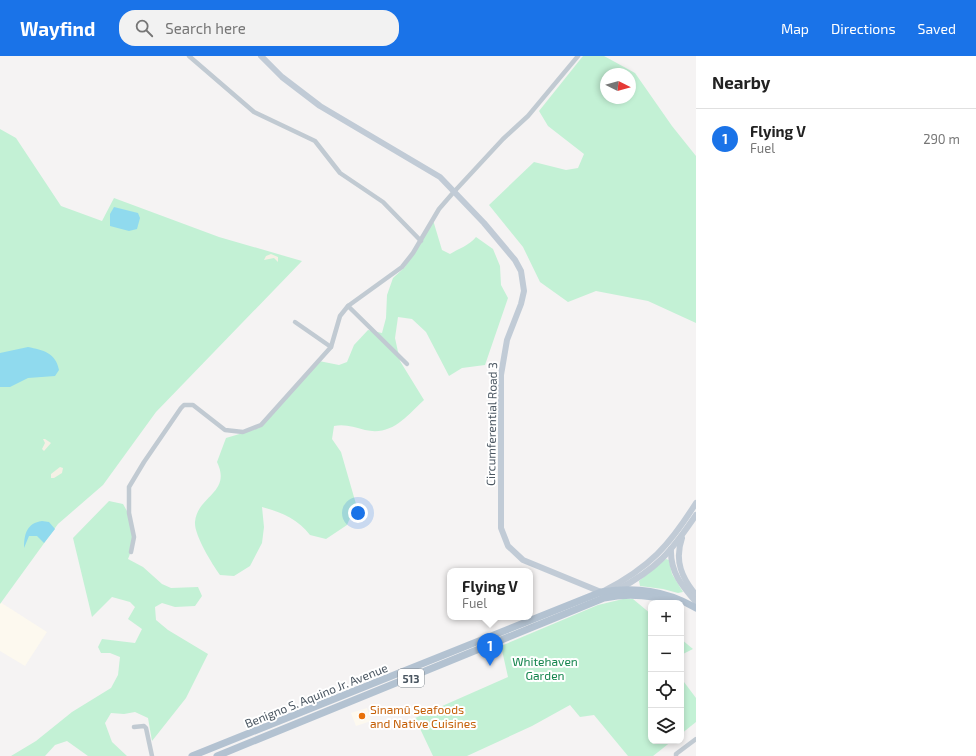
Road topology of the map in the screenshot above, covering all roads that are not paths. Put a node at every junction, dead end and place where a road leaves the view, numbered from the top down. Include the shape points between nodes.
1 (189, 56) edge
2 (261, 56) edge
3 (578, 56) edge
4 (454, 191) junction
5 (421, 242) junction
6 (348, 306) junction
7 (294, 322) dead end
8 (331, 347) junction
9 (407, 364) dead end
10 (696, 503) edge
11 (696, 515) edge
12 (685, 531) junction
13 (672, 540) junction
14 (672, 549) junction
15 (131, 552) dead end
16 (617, 590) junction
17 (602, 595) junction
18 (696, 595) edge
19 (666, 600) edge
20 (696, 602) edge
21 (684, 607) edge
22 (696, 608) edge
23 (696, 613) edge
24 (301, 713) junction
25 (304, 721) junction
26 (134, 727) dead end
27 (696, 739) edge
28 (152, 756) edge
29 (192, 756) edge
30 (217, 756) edge
31 (676, 756) edge

1 - 5 street via 254,112 314,141 340,173 383,202
2 - 4 main road, Circumferential Road 3 via 282,77 320,106 423,166 440,177
3 - 4 street via 528,116
4 - 5 street via 439,209
4 - 17 main road, Circumferential Road 3 via 507,248 516,260 523,281 523,298 507,340 501,375 500,516 504,538 523,560
5 - 6 street via 402,267
6 - 8 street via 340,316
6 - 9 street
7 - 8 street
8 - 15 street via 261,425 252,430 225,430 193,405 184,405 181,408 129,487 129,513 134,537
10 - 13 main road
11 - 12 main road
12 - 14 main road
12 - 18 main road via 678,554 679,567
13 - 14 main road
13 - 17 main road via 640,570
14 - 16 main road via 652,569
14 - 20 main road via 673,568 678,579
16 - 17 main road, Benigno S. Aquino Jr. Avenue / 513
16 - 22 main road, Benigno S. Aquino Jr. Avenue / 513 via 663,593 680,598
17 - 19 main road, Benigno S. Aquino Jr. Avenue / 513 via 648,595
17 - 24 main road, Benigno S. Aquino Jr. Avenue / 513
17 - 25 main road, Benigno S. Aquino Jr. Avenue / 513
21 - 23 main road
24 - 25 main road
24 - 29 main road, Benigno S. Aquino Jr. Avenue / 513
25 - 30 main road, Benigno S. Aquino Jr. Avenue / 513
26 - 28 street via 146,728
27 - 31 street

